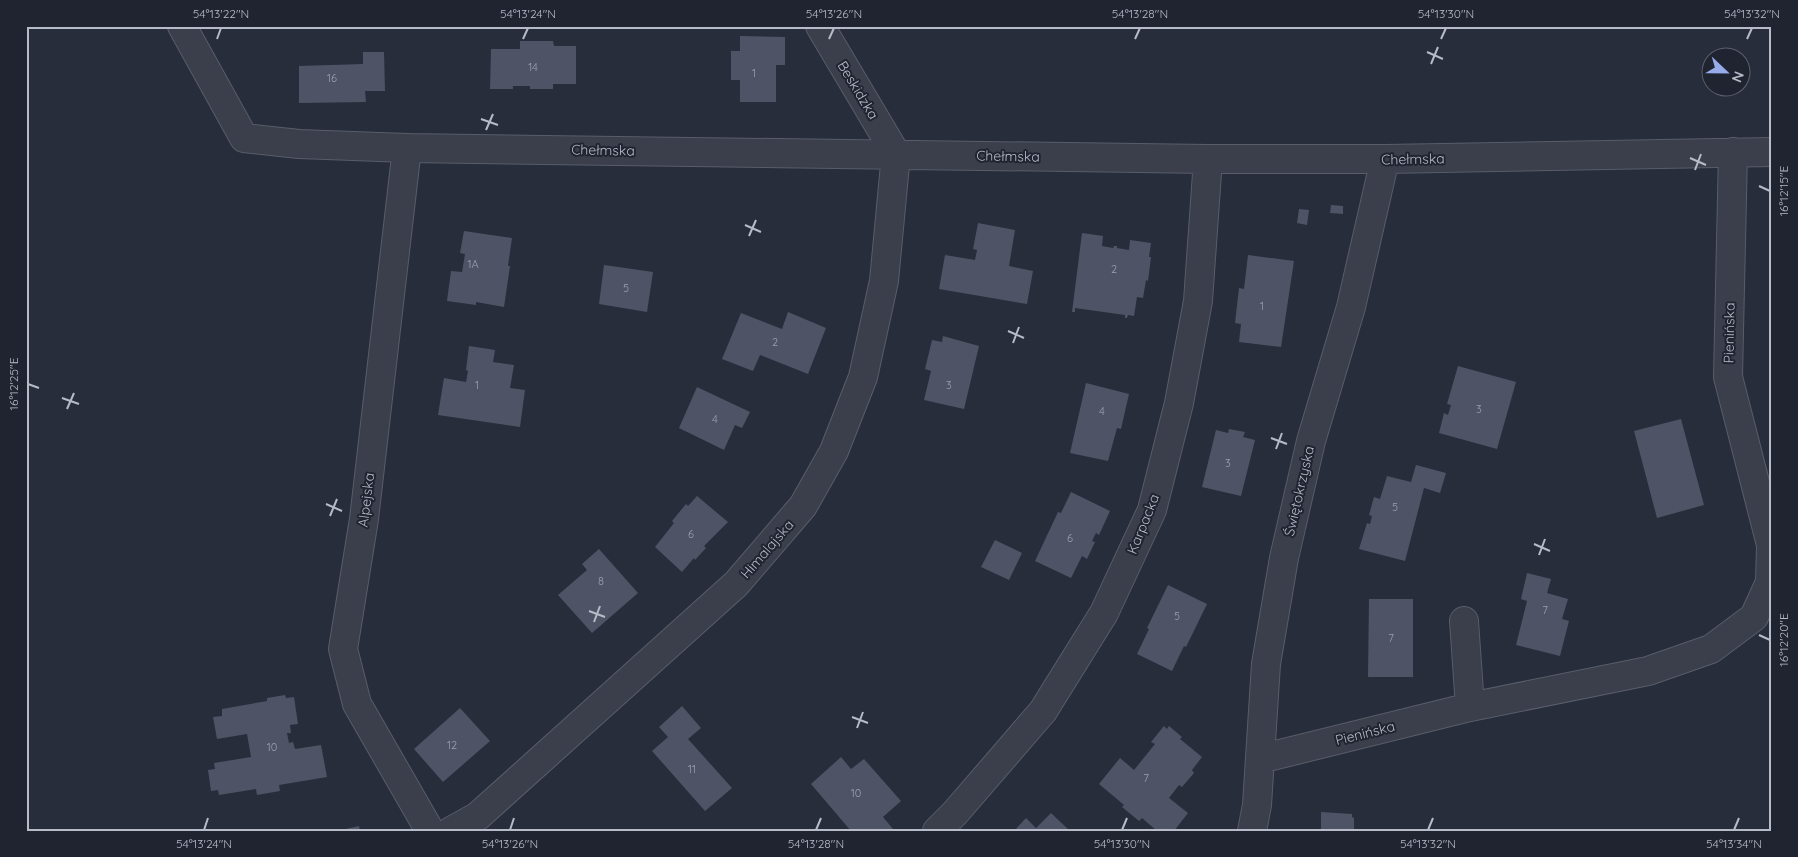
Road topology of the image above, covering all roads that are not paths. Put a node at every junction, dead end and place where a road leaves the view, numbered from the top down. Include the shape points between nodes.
1 (182, 26) edge
2 (820, 26) edge
3 (407, 148) junction
4 (1733, 152) junction
5 (1772, 152) edge
6 (896, 154) junction
7 (1208, 159) junction
8 (1384, 159) junction
9 (1464, 621) dead end
10 (1470, 707) junction
11 (1260, 759) junction
12 (430, 831) edge
13 (451, 831) edge
14 (937, 831) edge
15 (1252, 831) edge

1 - 3 street, Chełmska via 244,138 299,144
2 - 6 street, Beskidzka
3 - 6 street, Chełmska
3 - 12 street, Alpejska via 364,520 343,649 357,704
4 - 5 street, Chełmska
4 - 8 street, Chełmska
4 - 10 street, Pienińska via 1728,376 1771,545 1770,582 1754,617 1711,649 1648,671
6 - 7 street, Chełmska
6 - 13 street, Himalajska via 884,281 863,377 834,451 804,506 736,584 478,816
7 - 8 street, Chełmska
7 - 14 street, Karpacka via 1198,300 1179,403 1152,510 1104,613 1043,711
8 - 11 street, Świętokrzyska via 1351,307 1311,441 1284,558 1266,664
9 - 10 street
10 - 11 street, Pienińska
11 - 15 street, Świętokrzyska

